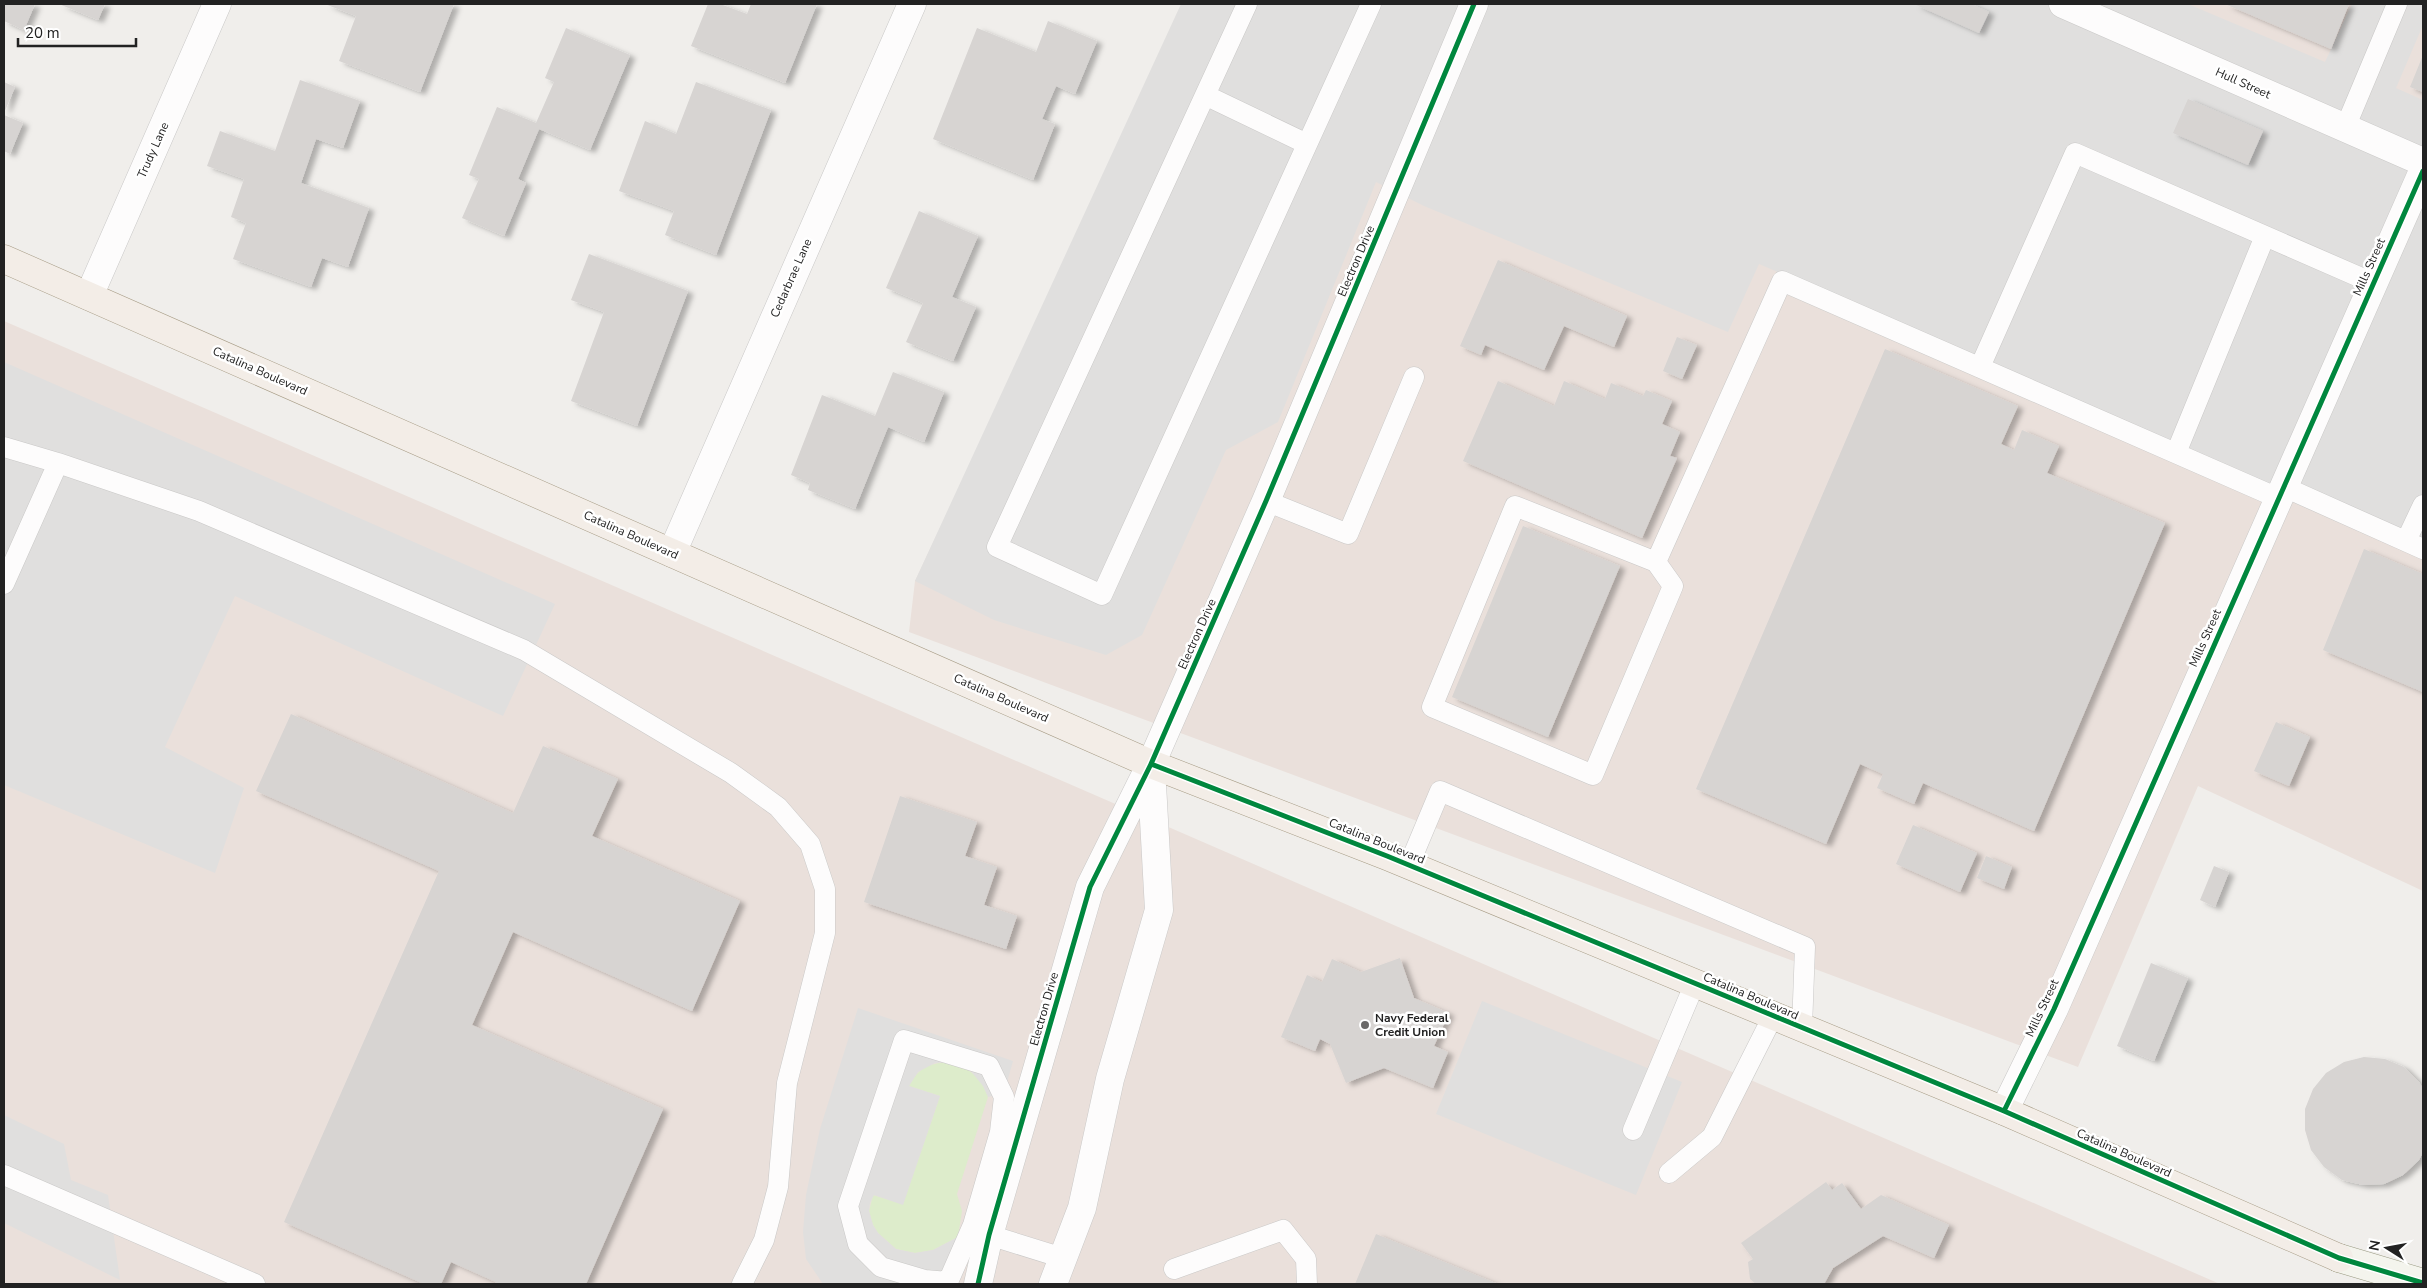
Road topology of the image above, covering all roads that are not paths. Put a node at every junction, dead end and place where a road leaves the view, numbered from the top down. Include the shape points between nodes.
1 (217, 4) edge
2 (912, 4) edge
3 (1247, 4) edge
4 (1371, 4) edge
5 (1474, 4) edge
6 (2063, 4) edge
7 (2397, 4) edge
8 (1205, 95) junction
9 (2345, 128) junction
10 (1307, 144) junction
11 (2423, 162) edge
12 (2423, 171) edge
13 (2265, 236) junction
14 (4, 259) edge
15 (2373, 283) junction
16 (89, 296) junction
17 (1980, 367) junction
18 (1414, 377) dead end
19 (4, 447) edge
20 (2176, 453) junction
21 (58, 462) junction
22 (2280, 492) junction
23 (1266, 501) junction
24 (2423, 505) edge
25 (2415, 545) edge
26 (672, 552) junction
27 (1656, 562) junction
28 (4, 584) edge
29 (1151, 764) junction
30 (1409, 865) junction
31 (1695, 983) junction
32 (1773, 1016) junction
33 (1802, 1028) junction
34 (2004, 1112) junction
35 (1633, 1130) dead end
36 (1669, 1173) dead end
37 (4, 1175) edge
38 (981, 1230) junction
39 (1062, 1258) junction
40 (1174, 1269) dead end
41 (2423, 1283) edge
42 (255, 1284) edge
43 (742, 1284) edge
44 (978, 1284) edge
45 (1053, 1284) edge
46 (1306, 1284) edge

1 - 16 street, Trudy Lane
2 - 26 street, Cedarbrae Lane
3 - 8 lane
4 - 10 lane
5 - 23 street, Electron Drive
6 - 9 street, Hull Street
7 - 9 lane
8 - 10 lane
8 - 10 lane via 997,547 1102,594
9 - 11 street, Hull Street
12 - 15 street, Mills Street
13 - 15 lane
13 - 17 lane via 2075,153
13 - 20 lane
14 - 16 main road, Catalina Boulevard
15 - 22 street, Mills Street
16 - 26 main road, Catalina Boulevard
17 - 20 lane
17 - 27 lane via 1782,281
18 - 23 lane via 1348,534
19 - 21 lane
20 - 22 lane
21 - 28 lane
21 - 43 lane via 199,511 524,650 731,773 778,807 810,844 825,889 825,934 787,1083 778,1187 764,1240
22 - 25 lane
22 - 34 street, Mills Street via 2054,1009
23 - 29 street, Electron Drive
24 - 25 lane
26 - 29 main road, Catalina Boulevard
27 - 27 lane via 1673,586 1593,774 1432,707 1515,506
29 - 30 main road, Catalina Boulevard
29 - 38 street, Electron Drive via 1090,887
29 - 39 street, Electron Drive via 1159,910 1110,1079 1082,1208
30 - 31 main road, Catalina Boulevard
30 - 33 lane via 1440,792 1805,947
31 - 32 main road, Catalina Boulevard
31 - 35 lane
32 - 33 main road, Catalina Boulevard
32 - 36 lane via 1712,1137
33 - 34 main road, Catalina Boulevard
34 - 41 main road, Catalina Boulevard via 2339,1258
37 - 42 lane
38 - 38 lane via 948,1282 926,1280 881,1267 858,1244 848,1206 904,1040 989,1066 1004,1097
38 - 39 lane
38 - 44 street, Electron Drive
39 - 45 street, Electron Drive
40 - 46 lane via 1283,1230 1306,1259

